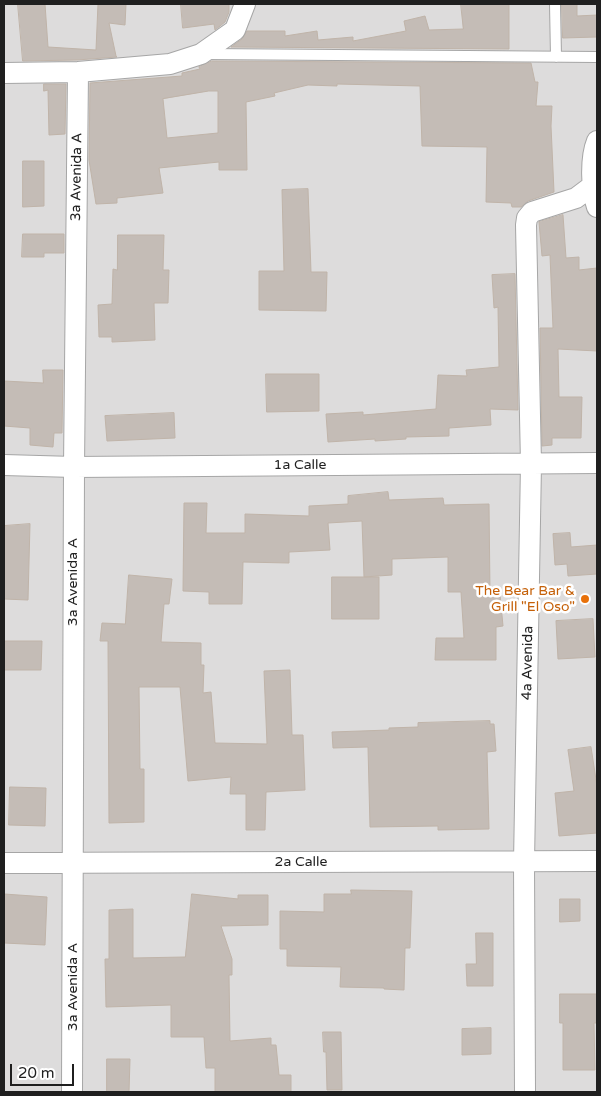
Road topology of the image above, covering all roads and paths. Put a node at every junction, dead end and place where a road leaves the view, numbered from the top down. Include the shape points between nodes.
1 (245, 4) edge
2 (556, 4) edge
3 (201, 54) junction
4 (556, 56) junction
5 (597, 57) edge
6 (78, 72) junction
7 (4, 73) edge
8 (597, 141) edge
9 (592, 186) junction
10 (597, 207) edge
11 (597, 463) edge
12 (531, 464) junction
13 (4, 465) edge
14 (74, 466) junction
15 (597, 861) edge
16 (524, 862) junction
17 (4, 863) edge
18 (73, 863) junction
19 (72, 1092) edge
20 (525, 1092) edge

1 - 3 street via 235,30
2 - 4 lane
3 - 4 lane
3 - 6 street via 170,64
4 - 5 lane
6 - 7 street
6 - 14 street, 3a Avenida A
8 - 9 street
9 - 10 street
9 - 12 street, 4a Avenida via 576,198 540,208 527,218
11 - 12 street, 1a Calle
12 - 14 street, 1a Calle
12 - 16 street, 4a Avenida
13 - 14 street, 1a Calle
14 - 18 street, 3a Avenida A
15 - 16 street, 2a Calle
16 - 18 street, 2a Calle
16 - 20 street, 4a Avenida
17 - 18 street, 2a Calle
18 - 19 street, 3a Avenida A

